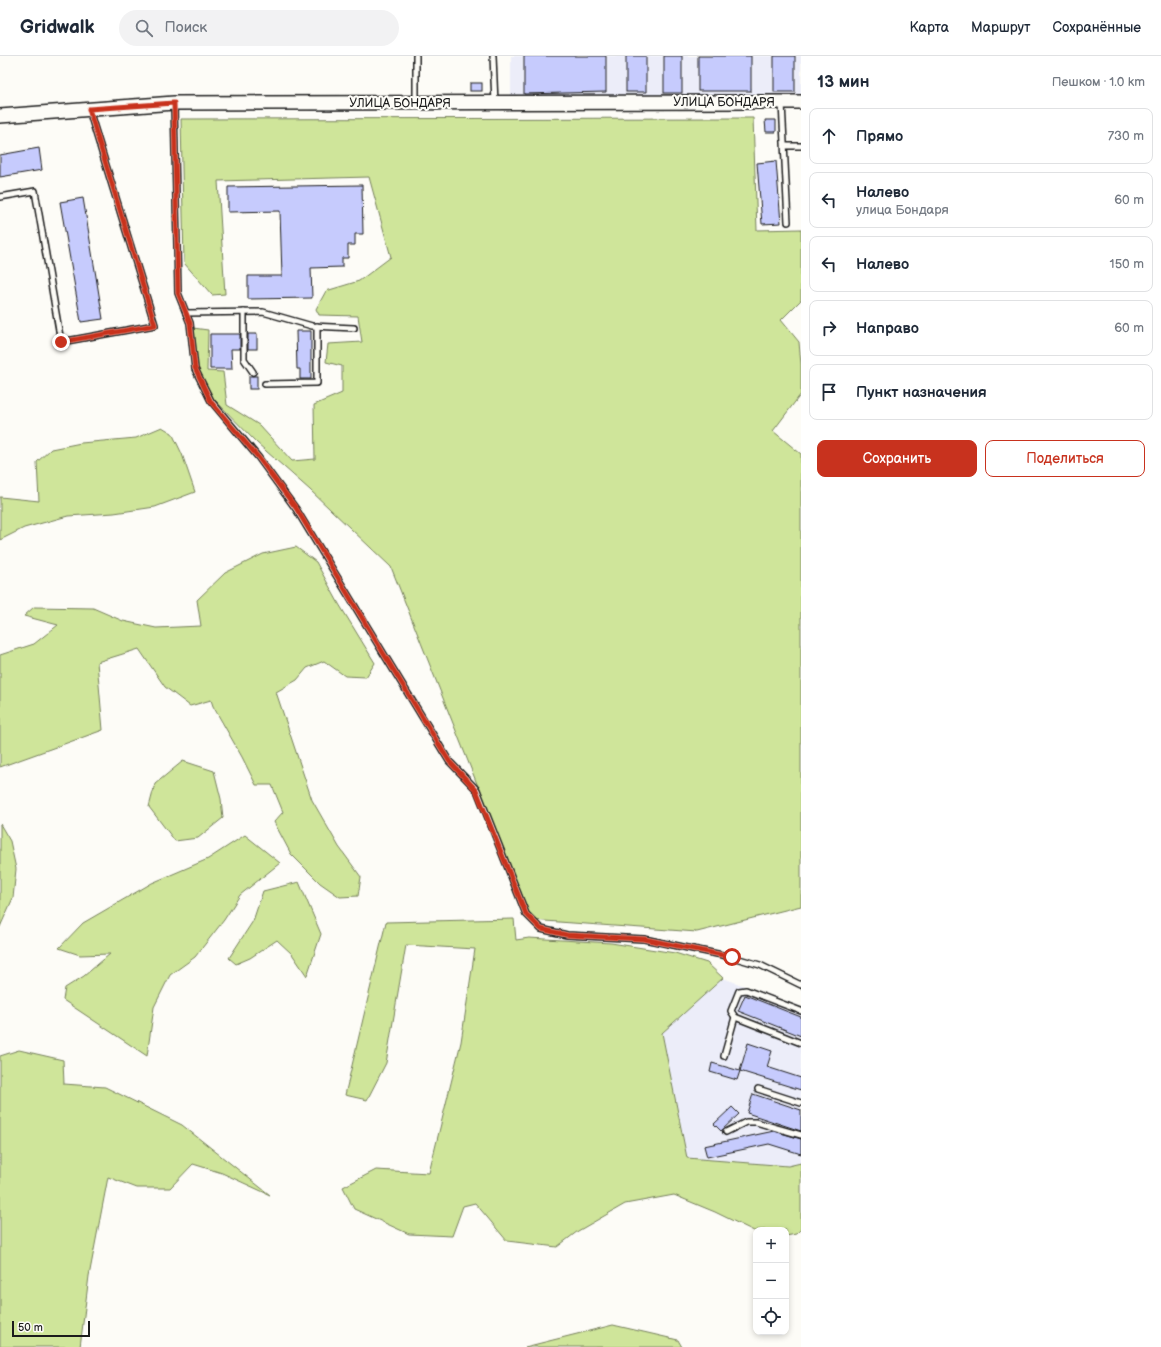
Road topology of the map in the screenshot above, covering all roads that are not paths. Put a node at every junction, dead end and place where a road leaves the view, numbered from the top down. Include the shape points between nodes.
1 (416, 56) edge
2 (493, 56) edge
3 (416, 102) junction
4 (782, 102) junction
5 (801, 102) edge
6 (174, 103) junction
7 (495, 103) junction
8 (89, 109) junction
9 (0, 116) edge
10 (785, 146) junction
11 (801, 146) edge
12 (0, 197) edge
13 (788, 222) dead end
14 (244, 312) junction
15 (186, 313) junction
16 (317, 326) junction
17 (354, 328) dead end
18 (252, 372) dead end
19 (265, 384) dead end
20 (801, 985) edge
21 (801, 1011) edge
22 (735, 1017) junction
23 (801, 1043) edge
24 (724, 1056) dead end
25 (758, 1089) dead end
26 (801, 1103) edge
27 (726, 1132) dead end
28 (801, 1135) edge

1 - 3 lane
2 - 7 lane
3 - 6 main road, УЛИЦА БОНДАРЯ
3 - 7 main road, УЛИЦА БОНДАРЯ
4 - 5 main road, УЛИЦА БОНДАРЯ
4 - 7 main road, УЛИЦА БОНДАРЯ
4 - 10 lane
6 - 8 main road, УЛИЦА БОНДАРЯ
6 - 15 lane via 178,293
8 - 9 main road, УЛИЦА БОНДАРЯ
8 - 12 lane via 155,325 61,342 34,191
10 - 11 lane
10 - 13 lane
14 - 15 lane
14 - 16 lane via 263,312
14 - 18 lane via 244,358
15 - 20 lane via 190,323 195,368 211,402 258,457 296,508 449,761 476,790 526,914 541,929 567,935 644,939 732,957 760,965
16 - 17 lane
16 - 19 lane via 317,383
21 - 22 lane via 746,990 739,991 731,1011
22 - 23 lane
22 - 24 lane
25 - 26 lane
27 - 28 lane via 746,1122 756,1122

